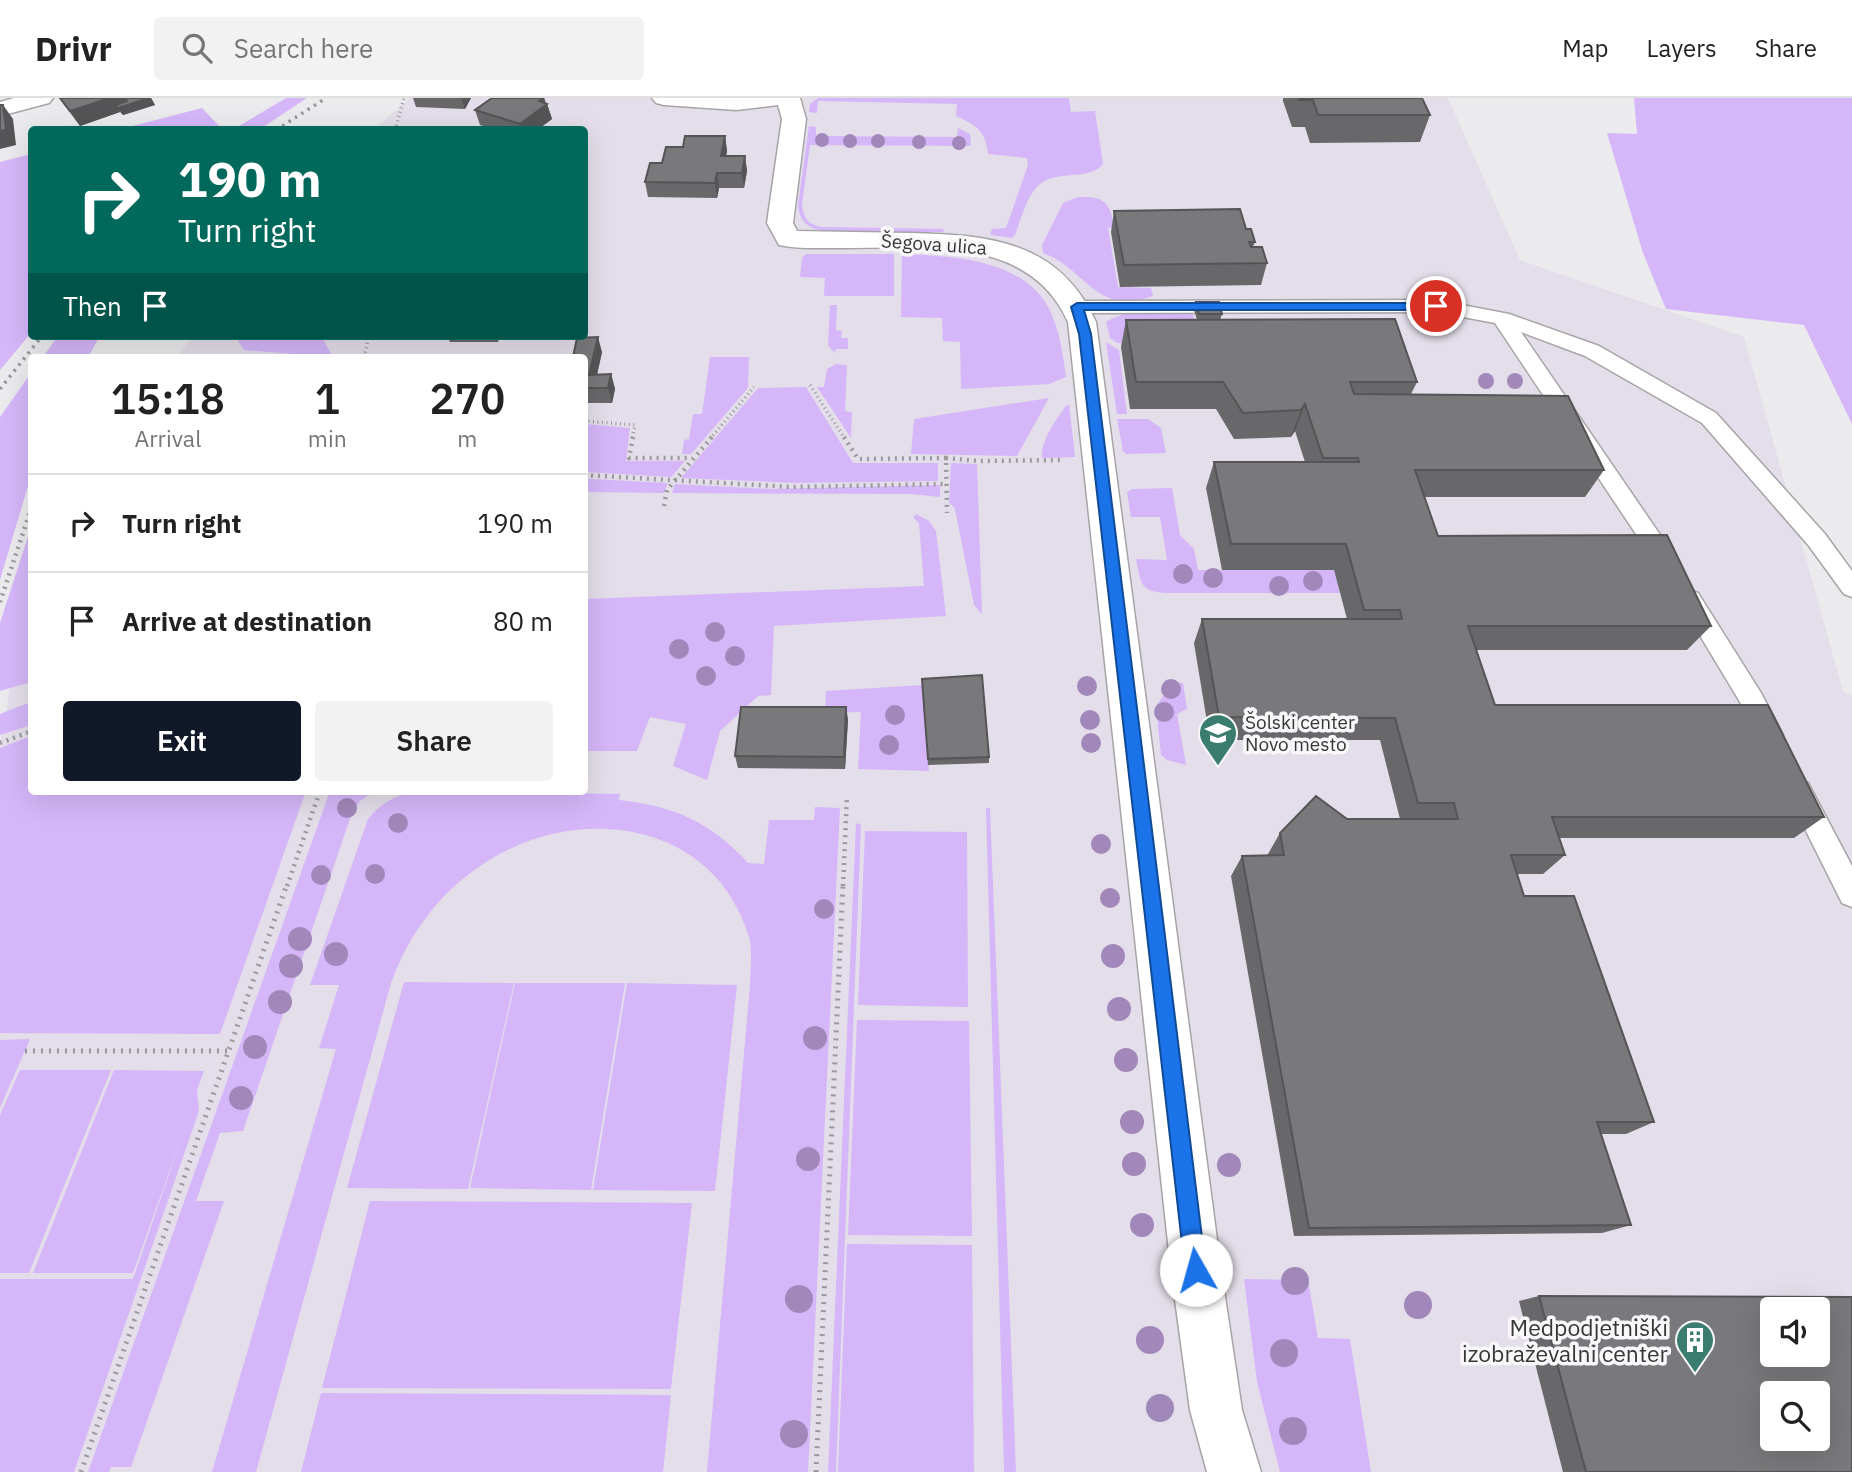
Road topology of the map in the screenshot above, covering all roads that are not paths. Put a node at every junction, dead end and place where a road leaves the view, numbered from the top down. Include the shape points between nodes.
1 (41, 98) edge
2 (664, 98) edge
3 (782, 98) edge
4 (789, 98) edge
5 (0, 109) edge
6 (1077, 307) junction
7 (1503, 318) junction
8 (1852, 589) edge
9 (1778, 749) edge
10 (1790, 774) edge
11 (1852, 894) edge
12 (1234, 1472) edge

1 - 5 street
2 - 3 street via 736,103
4 - 6 street, Šegova ulica via 794,119 780,223 788,239 946,242 998,248 1045,272
6 - 7 lane via 1436,306
6 - 12 street, Šegova ulica via 1085,334 1196,1270 1216,1410
7 - 8 lane via 1592,351 1709,418 1817,540
7 - 9 lane via 1661,552
10 - 11 lane

